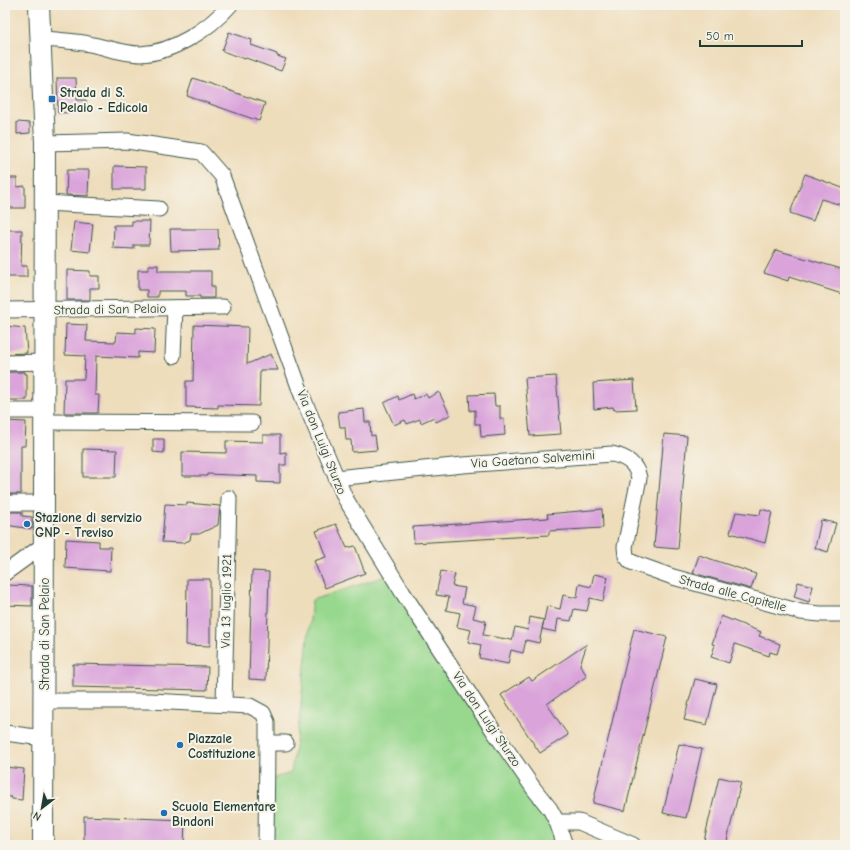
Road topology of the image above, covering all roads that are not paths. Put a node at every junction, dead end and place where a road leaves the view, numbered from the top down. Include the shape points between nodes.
1 (39, 5) edge
2 (230, 5) edge
3 (40, 39) junction
4 (45, 143) junction
5 (44, 203) junction
6 (159, 209) dead end
7 (223, 307) dead end
8 (175, 308) junction
9 (5, 310) edge
10 (45, 310) junction
11 (173, 356) dead end
12 (45, 362) junction
13 (5, 363) edge
14 (5, 411) edge
15 (45, 417) junction
16 (252, 423) dead end
17 (336, 478) junction
18 (229, 498) dead end
19 (5, 503) edge
20 (45, 503) junction
21 (45, 544) junction
22 (626, 556) joint
23 (5, 573) edge
24 (845, 614) edge
25 (44, 701) junction
26 (224, 704) junction
27 (5, 733) edge
28 (43, 738) junction
29 (267, 743) junction
30 (286, 743) dead end
31 (557, 822) junction
32 (43, 845) edge
33 (266, 845) edge
34 (565, 845) edge
35 (633, 845) edge

1 - 3 main road, Strada di San Pelaio
2 - 3 street via 194,34 160,52 139,54 83,43
3 - 4 main road, Strada di San Pelaio
4 - 5 main road, Strada di San Pelaio
4 - 17 street, Via don Luigi Sturzo via 127,141 201,152 222,176 303,398
5 - 6 street
5 - 10 main road, Strada di San Pelaio
7 - 8 street, Strada di San Pelaio
8 - 10 street, Strada di San Pelaio
8 - 11 street, Strada di San Pelaio
9 - 10 street, Strada di San Pelaio
10 - 12 main road, Strada di San Pelaio
12 - 13 street
12 - 15 main road, Strada di San Pelaio
14 - 15 street
15 - 16 street
15 - 20 main road, Strada di San Pelaio
17 - 22 street, Via Gaetano Salvemini via 463,464 612,454 624,456 637,469 639,478 625,547
17 - 31 street, Via don Luigi Sturzo via 345,498 403,593
18 - 26 street, Via 13 luglio 1921
19 - 20 street
20 - 21 main road, Strada di San Pelaio
21 - 23 street
21 - 25 main road, Strada di San Pelaio
22 - 24 street, Strada alle Capitelle via 631,562 673,577 801,612
25 - 26 street
25 - 28 main road, Strada di San Pelaio
26 - 29 street via 250,706 264,712 267,722
27 - 28 street
28 - 32 main road, Strada di San Pelaio
29 - 30 street
29 - 33 street
31 - 34 street, Via don Luigi Sturzo
31 - 35 street via 579,822

